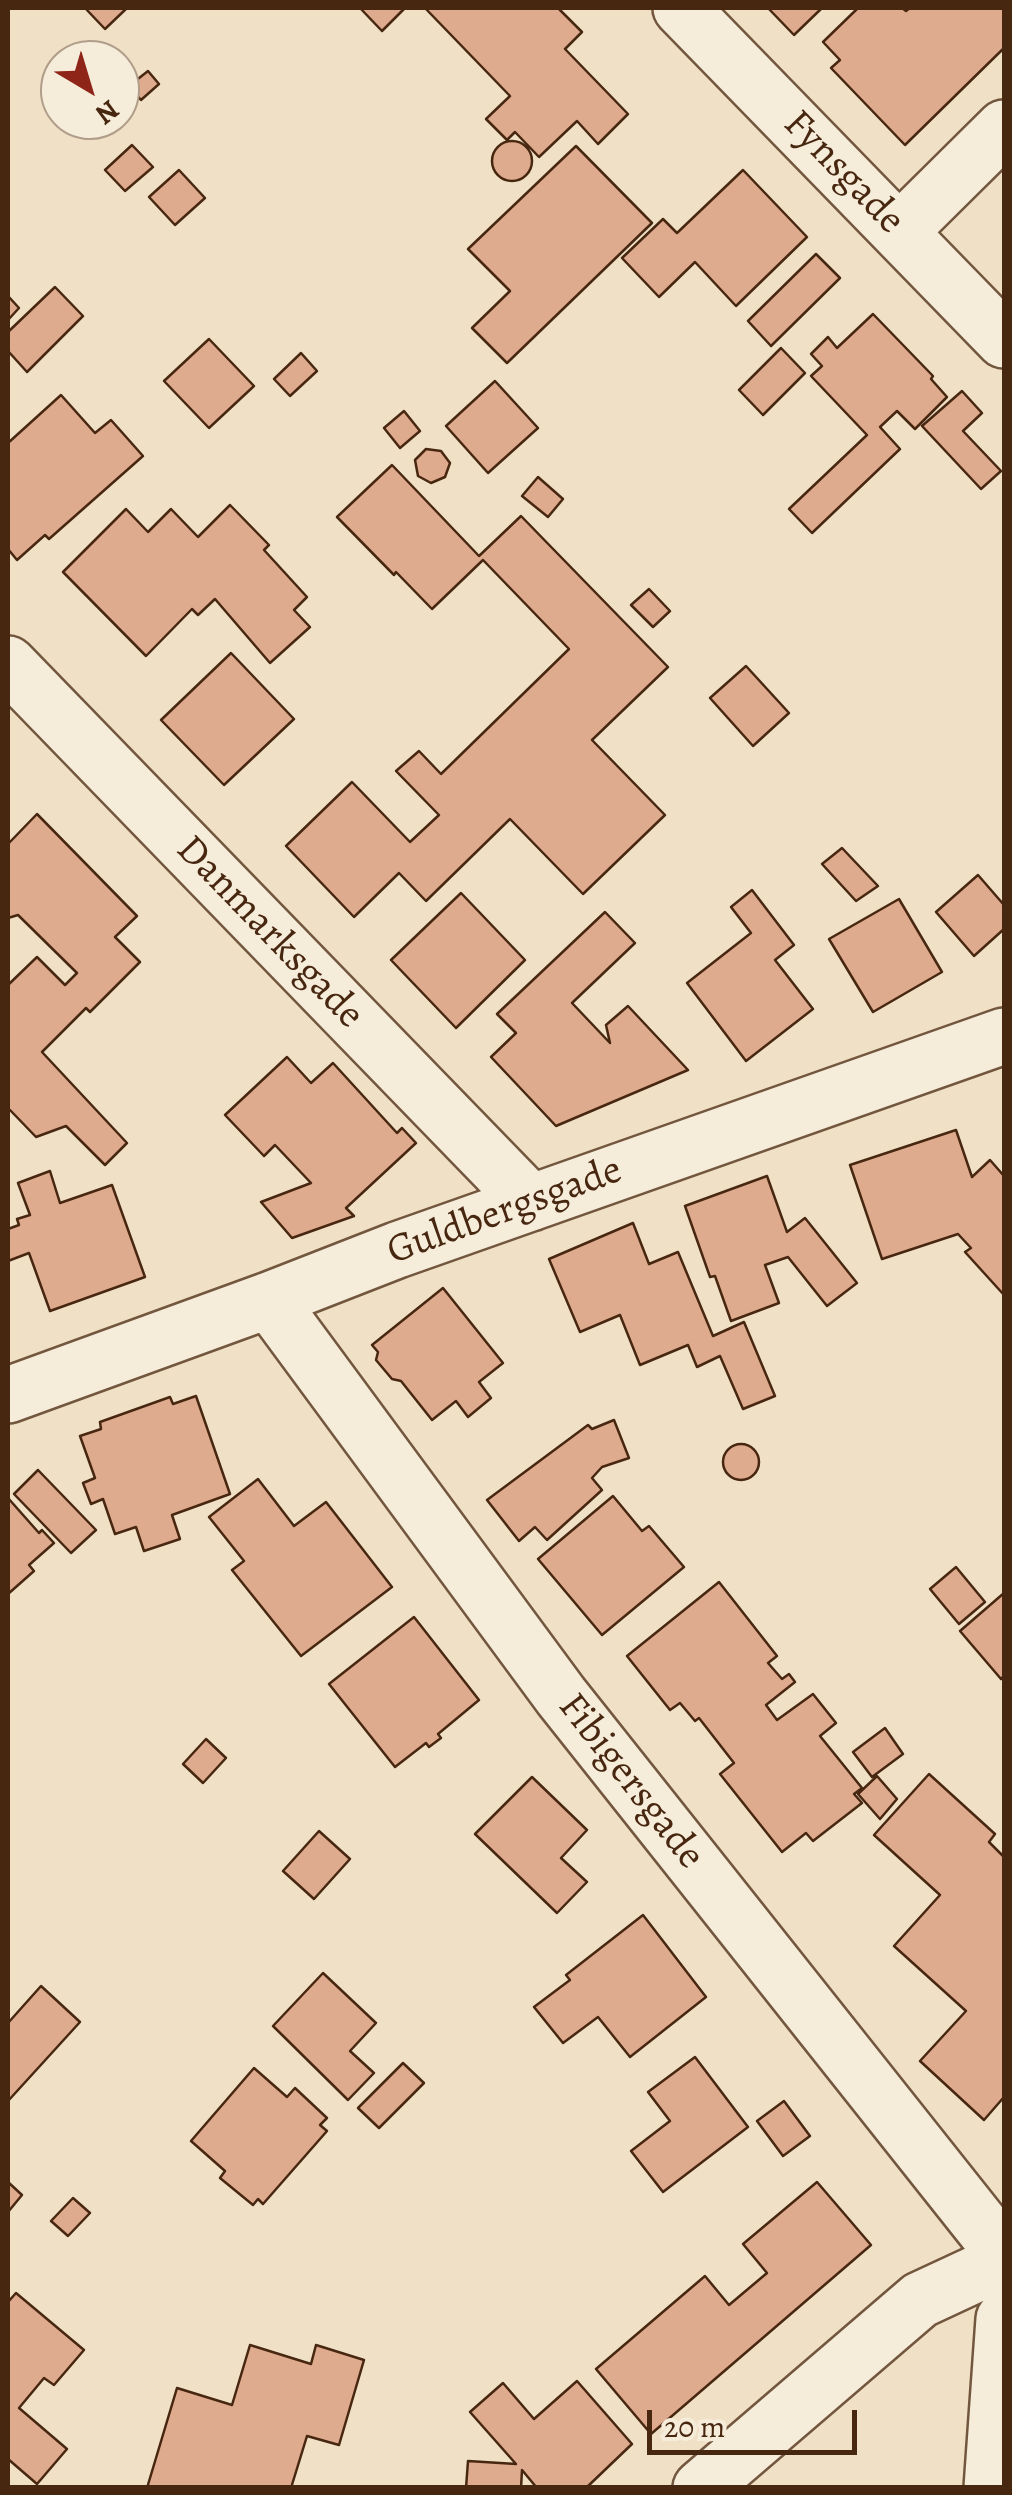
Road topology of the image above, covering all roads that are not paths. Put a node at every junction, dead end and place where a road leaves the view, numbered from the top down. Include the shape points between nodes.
1 (681, 8) edge
2 (1004, 128) edge
3 (900, 230) junction
4 (1004, 340) edge
5 (8, 664) edge
6 (1004, 1036) edge
7 (531, 1203) junction
8 (269, 1300) junction
9 (8, 1395) edge
10 (1004, 2254) edge
11 (1004, 2261) edge
12 (1004, 2319) edge
13 (700, 2488) edge
14 (992, 2488) edge

1 - 3 street, Fynsgade
2 - 3 street
3 - 4 street, Fynsgade
5 - 7 street, Danmarksgade
6 - 7 street, Guldbergsgade
7 - 8 street, Guldbergsgade
8 - 9 street, Guldbergsgade
8 - 10 street, Fibigersgade via 561,1696
11 - 13 street via 920,2300
12 - 14 street

